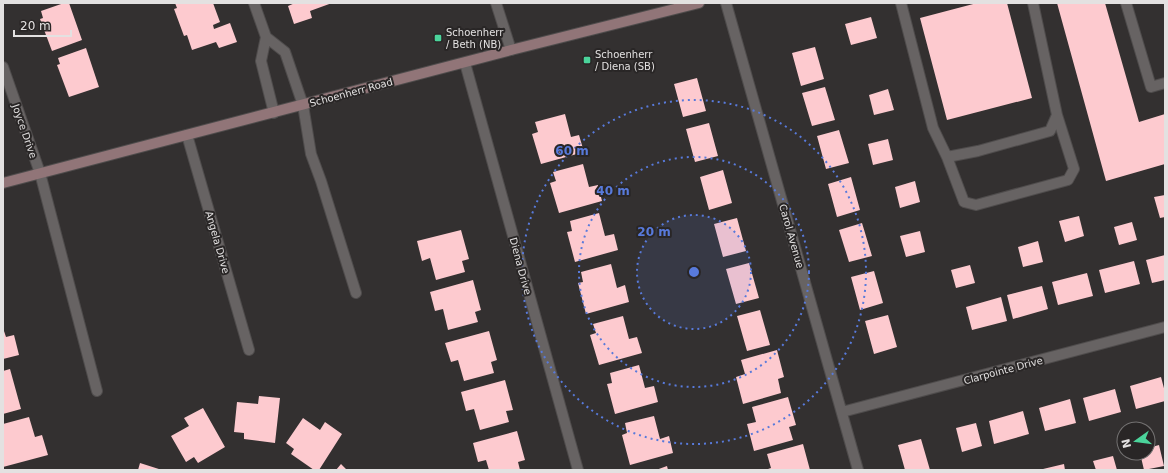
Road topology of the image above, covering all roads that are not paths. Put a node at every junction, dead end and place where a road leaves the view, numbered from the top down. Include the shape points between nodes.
1 (254, 3) edge
2 (496, 3) edge
3 (699, 3) edge
4 (726, 3) edge
5 (901, 3) edge
6 (1033, 3) edge
7 (1126, 3) edge
8 (266, 37) junction
9 (511, 50) junction
10 (464, 63) junction
11 (3, 67) edge
12 (1165, 83) edge
13 (302, 105) junction
14 (274, 112) junction
15 (1057, 116) junction
16 (187, 135) junction
17 (947, 157) junction
18 (40, 173) junction
19 (3, 183) edge
20 (356, 293) dead end
21 (1165, 327) edge
22 (249, 350) dead end
23 (97, 391) dead end
24 (842, 412) junction
25 (578, 470) edge
26 (858, 470) edge

1 - 8 street
2 - 9 street
3 - 9 main road, Schoenherr Road
4 - 24 street, Carol Avenue
5 - 17 street via 933,128
6 - 15 street
7 - 12 street via 1151,87
8 - 13 street via 285,52
8 - 14 street via 261,61
9 - 10 main road, Schoenherr Road
10 - 13 main road, Schoenherr Road
10 - 25 street, Diena Drive
11 - 18 street, Joyce Drive
13 - 14 main road, Schoenherr Road
13 - 20 street via 311,154
14 - 16 main road, Schoenherr Road
15 - 17 street via 1050,132
15 - 17 street via 1074,169 1068,180 976,206 964,202
16 - 18 main road, Schoenherr Road
16 - 22 street, Angela Drive
18 - 19 main road, Schoenherr Road
18 - 23 street, Joyce Drive
21 - 24 street, Clarpointe Drive
24 - 26 street, Carol Avenue

